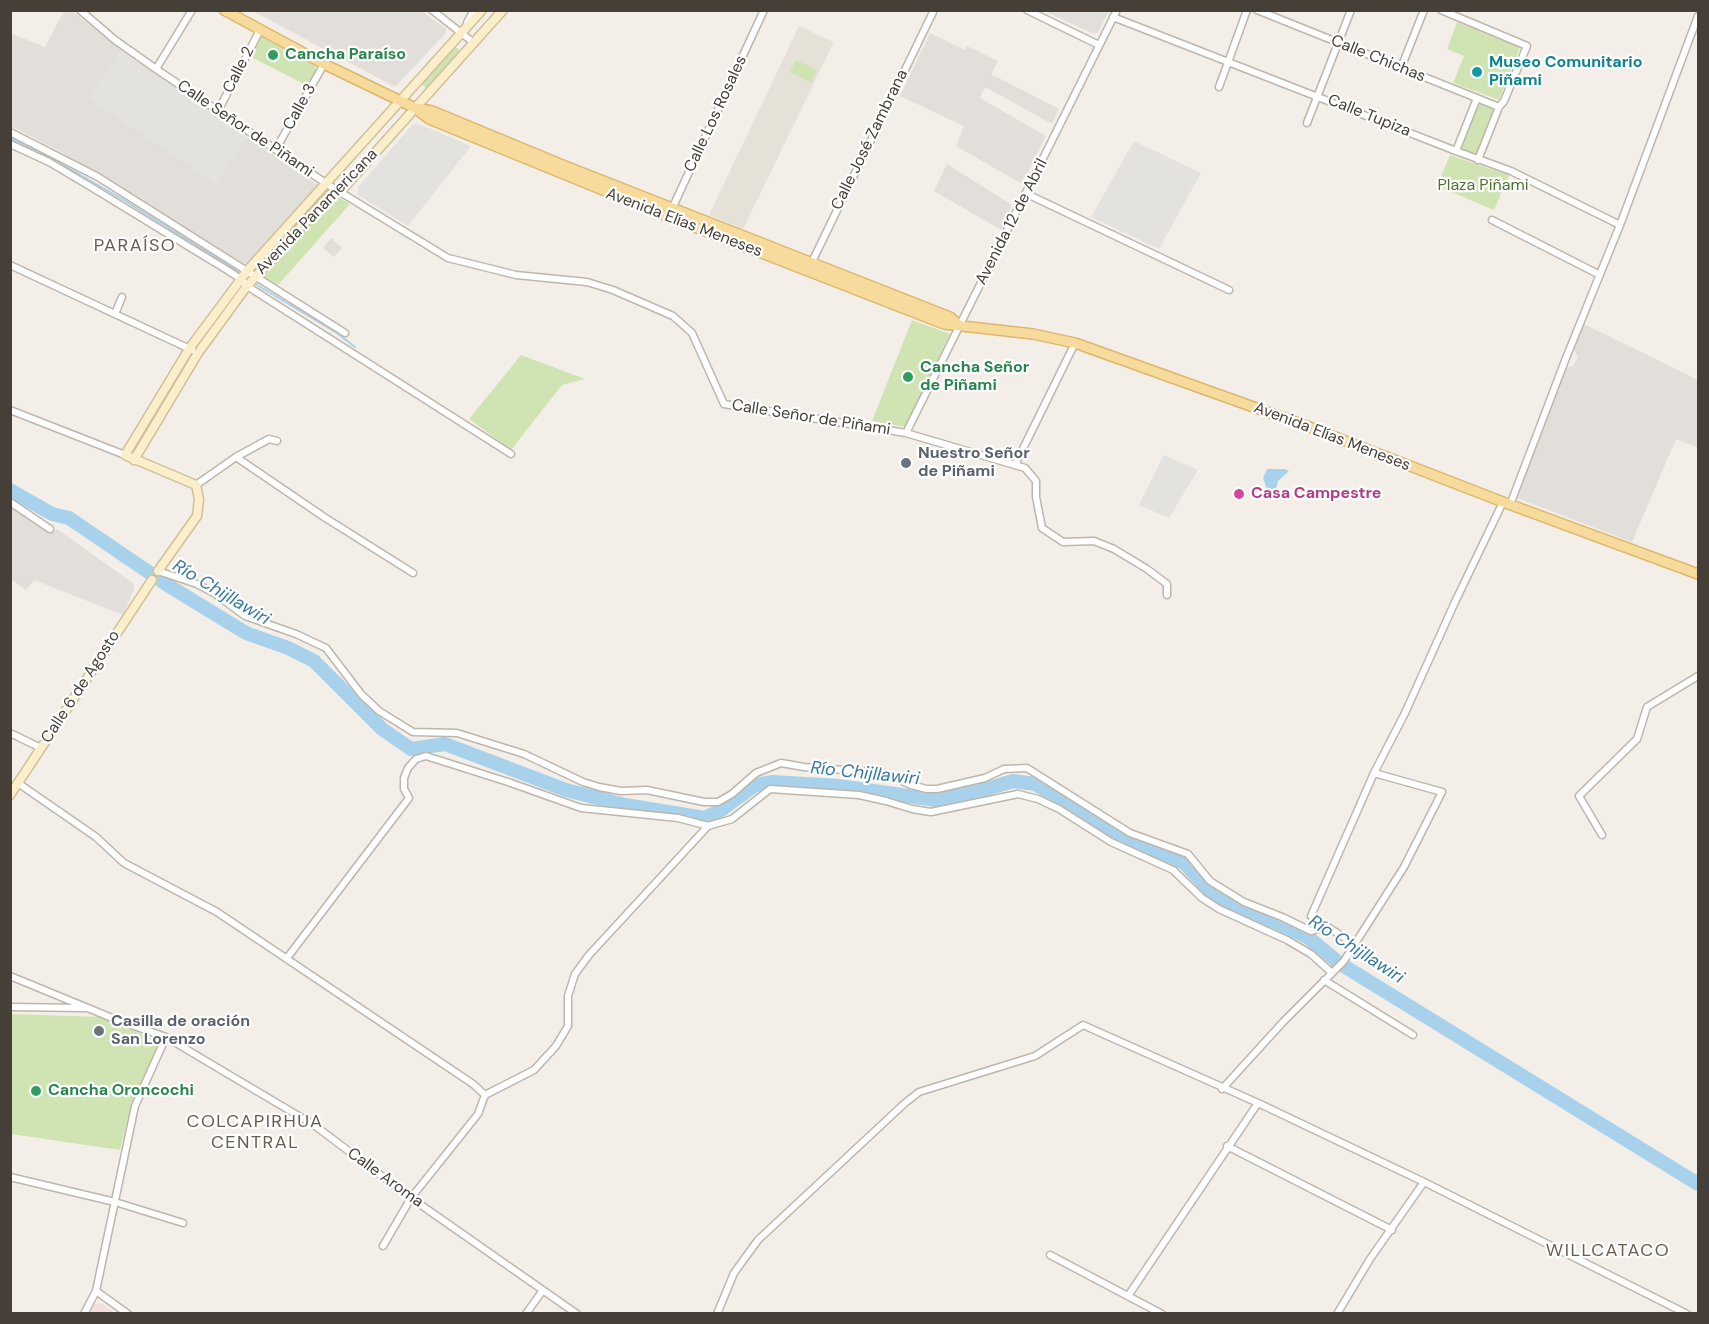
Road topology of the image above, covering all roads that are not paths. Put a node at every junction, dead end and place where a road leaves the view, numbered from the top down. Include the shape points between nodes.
1 (80, 10) edge
2 (192, 10) edge
3 (224, 10) edge
4 (432, 10) edge
5 (474, 10) edge
6 (482, 10) edge
7 (503, 10) edge
8 (764, 10) edge
9 (934, 10) edge
10 (1028, 10) edge
11 (1247, 10) edge
12 (1257, 10) edge
13 (1351, 10) edge
14 (1424, 10) edge
15 (1441, 10) edge
16 (1115, 14) edge
17 (1698, 16) edge
18 (260, 30) junction
19 (461, 33) junction
20 (474, 43) junction
21 (1338, 43) junction
22 (1099, 45) junction
23 (1228, 61) junction
24 (324, 64) junction
25 (1401, 68) junction
26 (156, 69) junction
27 (1219, 87) dead end
28 (1317, 96) junction
29 (1477, 98) junction
30 (400, 101) junction
31 (1499, 107) junction
32 (415, 108) junction
33 (218, 111) junction
34 (1307, 123) dead end
35 (10, 132) edge
36 (10, 144) edge
37 (276, 149) junction
38 (1456, 151) junction
39 (1478, 159) junction
40 (327, 184) junction
41 (340, 192) junction
42 (1027, 194) junction
43 (671, 213) junction
44 (1492, 220) dead end
45 (1620, 225) junction
46 (10, 265) edge
47 (809, 267) junction
48 (247, 271) junction
49 (1600, 275) junction
50 (255, 277) junction
51 (244, 283) junction
52 (1229, 290) dead end
53 (122, 297) dead end
54 (115, 314) junction
55 (959, 325) junction
56 (345, 333) dead end
57 (1075, 343) junction
58 (193, 351) junction
59 (10, 410) edge
60 (906, 433) junction
61 (277, 441) dead end
62 (511, 454) dead end
63 (125, 455) junction
64 (236, 457) junction
65 (134, 460) junction
66 (1015, 465) junction
67 (196, 485) junction
68 (10, 502) edge
69 (1507, 503) junction
70 (50, 529) dead end
71 (158, 571) joint
72 (413, 573) dead end
73 (1698, 574) edge
74 (152, 580) dead end
75 (1167, 595) dead end
76 (1698, 676) edge
77 (10, 733) edge
78 (41, 748) junction
79 (1374, 773) junction
80 (18, 783) junction
81 (10, 795) edge
82 (708, 826) junction
83 (1602, 836) dead end
84 (1327, 927) junction
85 (1354, 944) junction
86 (287, 958) junction
87 (1334, 971) junction
88 (10, 976) edge
89 (1324, 980) junction
90 (10, 1007) edge
91 (88, 1008) junction
92 (1413, 1035) dead end
93 (166, 1037) junction
94 (1222, 1089) junction
95 (485, 1095) junction
96 (1258, 1103) junction
97 (1227, 1146) junction
98 (10, 1178) edge
99 (1424, 1182) junction
100 (411, 1198) junction
101 (115, 1202) junction
102 (183, 1223) dead end
103 (1392, 1230) junction
104 (383, 1246) dead end
105 (1050, 1255) dead end
106 (543, 1290) junction
107 (96, 1291) junction
108 (1128, 1296) junction
109 (84, 1314) edge
110 (128, 1314) edge
111 (526, 1314) edge
112 (577, 1314) edge
113 (717, 1314) edge
114 (1162, 1314) edge
115 (1337, 1314) edge
116 (1687, 1314) edge

1 - 26 street, Calle Señor de Piñami
2 - 26 street
3 - 18 main road, Avenida Elías Meneses
4 - 19 street
5 - 19 street
6 - 19 main road, Avenida Panamericana
7 - 20 main road, Avenida Panamericana
8 - 43 street, Calle Los Rosales
9 - 47 street, Calle José Zambrana
10 - 22 street
11 - 23 street
12 - 21 street, Calle Chichas
13 - 21 street
14 - 25 street
15 - 31 street via 1527,46
16 - 22 street, Avenida 12 de Abril
16 - 23 street, Calle Tupiza
17 - 45 street
18 - 24 main road, Avenida Elías Meneses
18 - 33 street, Calle 2
19 - 20 street
19 - 30 main road, Avenida Panamericana
20 - 32 main road, Avenida Panamericana
21 - 25 street, Calle Chichas
21 - 28 street
22 - 42 street, Avenida 12 de Abril
23 - 27 street
23 - 28 street, Calle Tupiza
24 - 30 main road, Avenida Elías Meneses
24 - 37 street, Calle 3
25 - 29 street, Calle Chichas
26 - 33 street, Calle Señor de Piñami
28 - 34 street
28 - 38 street, Calle Tupiza
29 - 31 street, Calle Chichas
29 - 38 street
30 - 32 main road, Avenida Elías Meneses
30 - 40 main road, Avenida Panamericana
31 - 39 street
32 - 41 main road, Avenida Panamericana
32 - 43 main road, Avenida Elías Meneses via 432,111
33 - 37 street, Calle Señor de Piñami
35 - 48 street via 98,177
36 - 51 street via 49,162
37 - 40 street, Calle Señor de Piñami
38 - 39 street, Calle Tupiza
39 - 45 street, Calle Tupiza via 1511,171
40 - 41 street, Calle Señor de Piñami
40 - 48 main road, Avenida Panamericana
41 - 50 main road, Avenida Panamericana via 330,195
41 - 60 street, Calle Señor de Piñami via 448,258 516,275 587,282 673,316 692,333 724,404
42 - 52 street
42 - 55 street, Avenida 12 de Abril
43 - 47 main road, Avenida Elías Meneses
44 - 49 street
45 - 49 street
46 - 54 street
47 - 55 main road, Avenida Elías Meneses via 950,317
48 - 50 street
48 - 51 main road, Avenida Panamericana
49 - 69 street
50 - 51 main road, Avenida Panamericana
50 - 56 street
51 - 58 main road, Avenida Panamericana
51 - 62 street
53 - 54 street
54 - 58 street
55 - 57 main road, Avenida Elías Meneses
55 - 60 street, Avenida 12 de Abril
57 - 66 street
57 - 69 main road, Avenida Elías Meneses
58 - 63 main road, Avenida Panamericana
58 - 65 main road, Avenida Panamericana
59 - 63 street
60 - 66 street, Calle Señor de Piñami
61 - 64 street via 269,439
63 - 65 main road
64 - 67 street
64 - 72 street
65 - 67 main road
66 - 75 street, Calle Señor de Piñami via 1025,468 1036,482 1042,528 1063,542 1094,541 1114,549 1167,584
67 - 71 main road via 197,516
68 - 70 street
69 - 73 main road, Avenida Elías Meneses
69 - 79 street
71 - 84 street via 198,584 245,616 326,648 361,694 379,711 413,732 457,733 524,754 599,787 647,790 704,802 718,802 756,773 781,763 884,773 927,789 985,778 1004,769 1027,768 1130,833 1188,854 1210,881 1244,902 1311,931
74 - 78 main road, Calle 6 de Agosto
76 - 83 street via 1647,707 1637,739 1579,796
77 - 78 street
78 - 80 main road, Calle 6 de Agosto
79 - 84 street via 1311,916
79 - 85 street via 1442,792 1404,867
80 - 81 main road, Calle 6 de Agosto
80 - 86 street via 96,837 124,863 217,912
82 - 86 street via 678,818 582,808 426,756 416,759 404,778 408,798
82 - 87 street via 732,819 770,789 859,795 931,812 1018,794 1059,809 1111,842 1173,870 1219,909 1287,940
82 - 95 street via 575,974 568,996 568,1026 556,1046 534,1070
84 - 85 street
85 - 87 street
86 - 95 street
87 - 89 street
88 - 91 street, Calle Aroma
89 - 92 street
89 - 94 street
90 - 91 street
91 - 93 street, Calle Aroma
93 - 100 street, Calle Aroma via 314,1125
93 - 101 street via 135,1106
94 - 96 street
94 - 113 street via 1083,1025 1035,1056 919,1092 758,1240 734,1273
95 - 100 street via 478,1114
96 - 97 street
96 - 99 street
97 - 103 street
97 - 108 street
98 - 101 street
99 - 103 street
99 - 116 street
100 - 104 street
100 - 106 street, Calle Aroma
101 - 102 street
101 - 107 street
103 - 115 street
105 - 108 street
106 - 111 street
106 - 112 street, Calle Aroma
107 - 109 street
107 - 110 street
108 - 114 street

